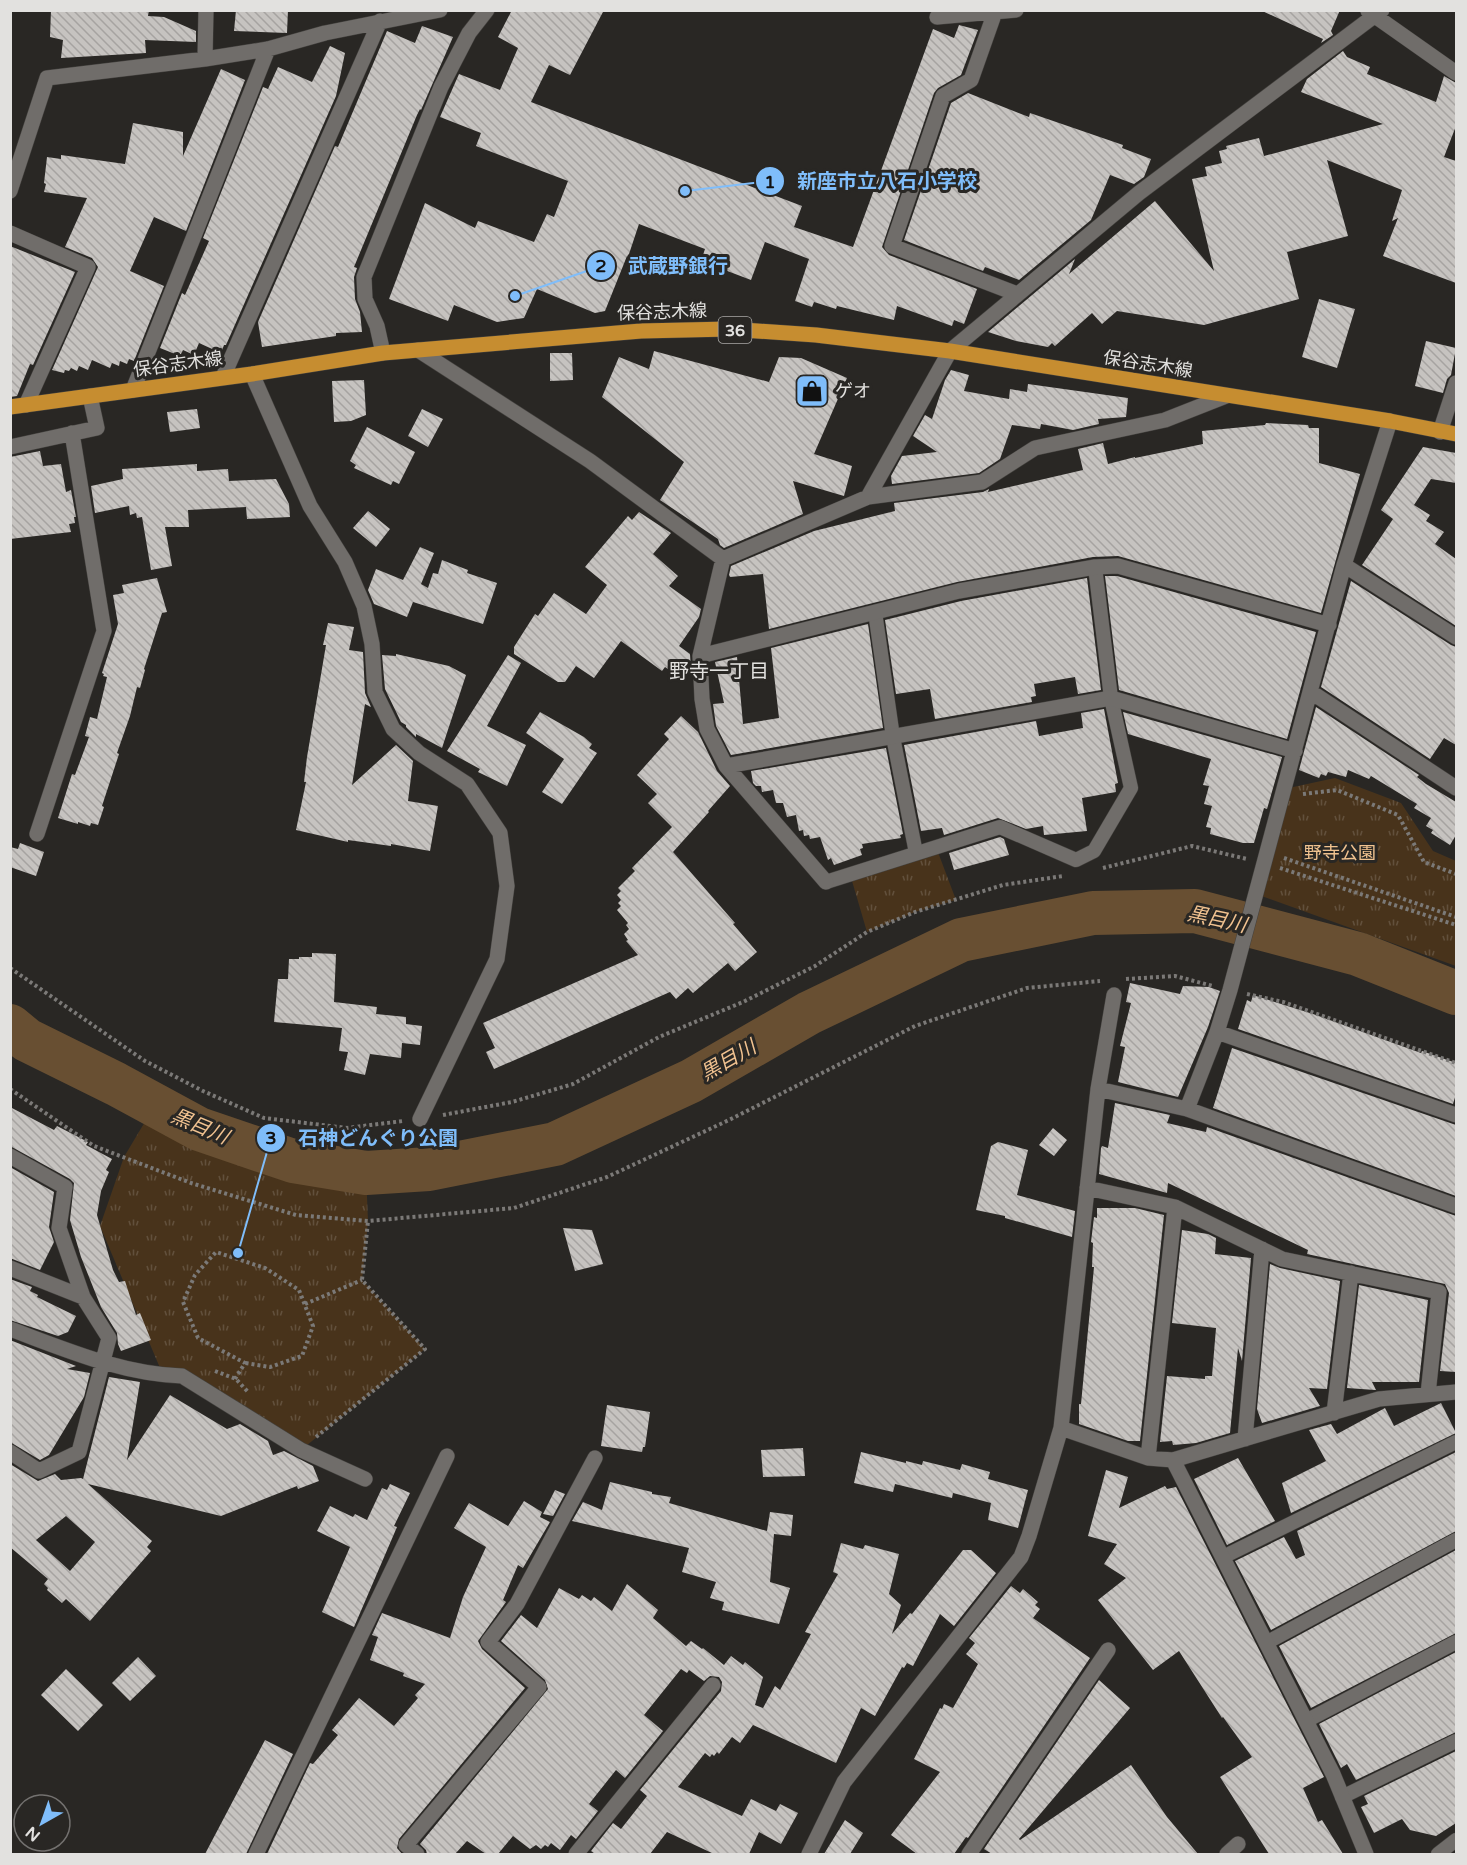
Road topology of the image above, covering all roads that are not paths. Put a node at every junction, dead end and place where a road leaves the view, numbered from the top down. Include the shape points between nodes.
1 (206, 10) edge
2 (440, 10) edge
3 (487, 10) edge
4 (1016, 10) edge
5 (995, 12) junction
6 (1375, 12) edge
7 (937, 17) dead end
8 (380, 21) junction
9 (268, 49) junction
10 (205, 59) junction
11 (1456, 73) edge
12 (10, 191) edge
13 (10, 233) edge
14 (1017, 294) junction
15 (418, 350) junction
16 (950, 351) junction
17 (383, 353) junction
18 (252, 375) junction
19 (223, 377) junction
20 (1456, 383) edge
21 (133, 390) junction
22 (90, 396) junction
23 (1226, 396) junction
24 (26, 405) junction
25 (10, 407) edge
26 (1390, 421) junction
27 (1440, 432) junction
28 (72, 434) junction
29 (1456, 434) edge
30 (10, 447) edge
31 (868, 497) junction
32 (723, 559) junction
33 (1344, 565) junction
34 (1095, 567) junction
35 (875, 612) junction
36 (1329, 625) junction
37 (1456, 637) edge
38 (700, 656) junction
39 (1311, 692) junction
40 (1110, 698) junction
41 (893, 737) junction
42 (1295, 751) junction
43 (726, 766) junction
44 (1456, 788) edge
45 (37, 834) dead end
46 (916, 853) junction
47 (826, 882) joint
48 (1114, 995) dead end
49 (1216, 1032) junction
50 (1098, 1089) junction
51 (1187, 1109) junction
52 (1456, 1114) edge
53 (420, 1119) road end
54 (10, 1156) edge
55 (1087, 1188) junction
56 (1456, 1206) edge
57 (1176, 1207) junction
58 (1262, 1249) junction
59 (10, 1268) edge
60 (1351, 1273) junction
61 (82, 1297) junction
62 (10, 1329) edge
63 (101, 1363) junction
64 (1456, 1393) edge
65 (1428, 1394) junction
66 (1334, 1413) junction
67 (1061, 1428) junction
68 (1245, 1439) junction
69 (1456, 1442) edge
70 (10, 1452) edge
71 (447, 1456) dead end
72 (595, 1458) dead end
73 (1148, 1458) junction
74 (1173, 1460) junction
75 (364, 1479) dead end
76 (1456, 1540) edge
77 (1223, 1557) junction
78 (1456, 1642) edge
79 (1266, 1643) junction
80 (1108, 1650) dead end
81 (713, 1685) dead end
82 (1306, 1721) junction
83 (1456, 1741) edge
84 (1342, 1797) junction
85 (1456, 1840) edge
86 (256, 1854) edge
87 (417, 1854) edge
88 (576, 1854) edge
89 (809, 1854) edge
90 (969, 1854) edge
91 (1366, 1854) edge
92 (1438, 1854) edge

1 - 10 street
2 - 8 street
3 - 17 street via 469,33 441,87 364,277 365,299
4 - 5 street
5 - 7 street
5 - 14 street via 971,80 943,96 892,246
6 - 11 street
6 - 14 street via 1139,193
8 - 9 street
8 - 19 street
9 - 10 street
9 - 21 street
10 - 12 street via 47,78
13 - 24 street via 88,267
14 - 16 street
15 - 16 main road, 保谷志木線 / 36 via 641,331 729,329
15 - 17 main road, 保谷志木線 / 36
15 - 32 street via 590,461
16 - 23 main road, 保谷志木線 / 36
16 - 31 street
17 - 18 main road, 保谷志木線 / 36
18 - 19 main road, 保谷志木線 / 36
18 - 53 street via 310,506 345,562 364,606 372,644 375,692 393,729 419,753 467,784 500,833 507,886 497,959
19 - 21 main road, 保谷志木線 / 36
20 - 27 street
21 - 22 main road, 保谷志木線 / 36
22 - 24 main road, 保谷志木線 / 36
22 - 28 street via 97,428
23 - 26 main road, 保谷志木線 / 36
23 - 31 street via 1165,420 1035,448 982,482
24 - 25 main road, 保谷志木線 / 36
26 - 27 main road, 保谷志木線 / 36
26 - 33 street
27 - 29 main road, 保谷志木線 / 36
28 - 30 street
28 - 45 street via 104,631
31 - 32 street
32 - 38 street
33 - 36 street
33 - 37 street
34 - 35 street via 959,591
34 - 36 street via 1118,566
34 - 40 lane
35 - 38 street
35 - 41 lane
36 - 39 street
38 - 43 street via 707,729
39 - 42 street
39 - 44 street
40 - 41 street
40 - 42 street
40 - 46 lane via 1131,788 1094,851 1076,860 1000,826
41 - 43 street
41 - 46 lane
42 - 49 street
43 - 47 street
46 - 47 lane
48 - 50 street
49 - 51 street
49 - 52 street
50 - 51 street
50 - 55 street
51 - 56 street
54 - 61 street via 65,1187 59,1228
55 - 57 street
55 - 67 street
57 - 58 street
57 - 73 street
58 - 60 street via 1282,1259
58 - 68 street
59 - 61 street
60 - 65 street via 1439,1292
60 - 66 street
61 - 63 street via 109,1338
62 - 63 street
63 - 70 street via 79,1452 39,1471
63 - 75 street via 183,1376 301,1450
64 - 65 street
65 - 66 street via 1379,1399
66 - 68 street
67 - 73 street
67 - 89 street via 1021,1557 844,1782
68 - 74 street
69 - 77 lane
71 - 86 street
72 - 87 street via 518,1604 488,1642 539,1687 406,1845
73 - 74 street
74 - 77 street
76 - 79 lane
77 - 79 street
78 - 82 lane
79 - 82 street
80 - 90 street
81 - 88 street
82 - 84 street
83 - 84 lane
84 - 91 street
85 - 92 lane

